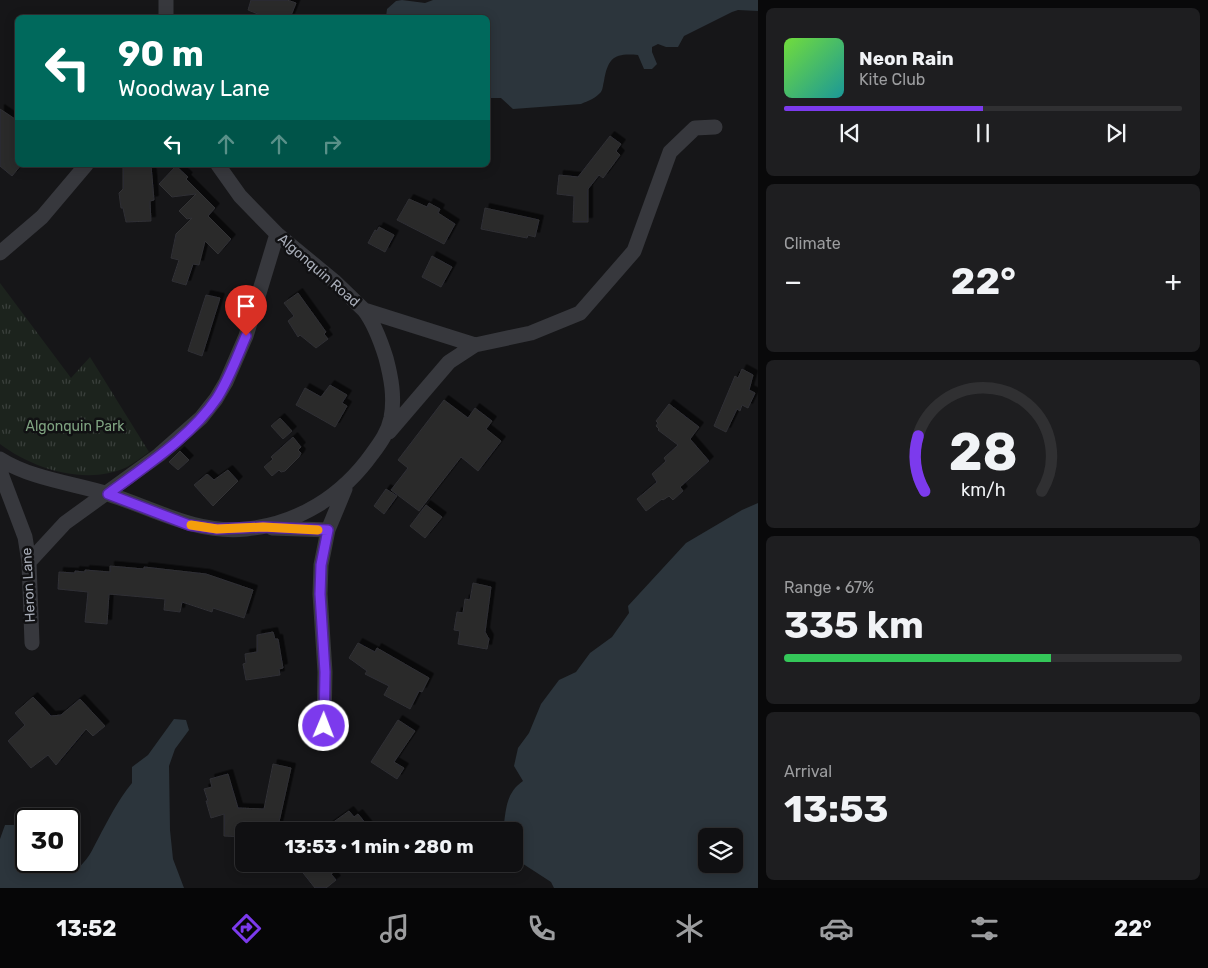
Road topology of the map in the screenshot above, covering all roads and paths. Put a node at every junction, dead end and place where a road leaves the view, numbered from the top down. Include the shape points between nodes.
1 (166, 1) edge
2 (163, 15) edge
3 (166, 15) edge
4 (715, 127) dead end
5 (84, 167) edge
6 (219, 167) edge
7 (277, 234) junction
8 (0, 253) edge
9 (364, 310) junction
10 (475, 345) junction
11 (386, 436) junction
12 (0, 459) edge
13 (0, 471) edge
14 (347, 485) junction
15 (108, 494) junction
16 (263, 527) junction
17 (328, 530) junction
18 (29, 562) junction
19 (32, 643) dead end
20 (324, 726) dead end

1 - 2 street
1 - 3 street
4 - 10 street via 695,128 670,152 634,251 580,313 531,333
5 - 8 street via 42,216
6 - 7 street, Algonquin Road via 240,196
7 - 9 street, Algonquin Road
7 - 15 street via 246,336 216,398 201,418
9 - 10 street, Algonquin Road
9 - 11 street via 383,348 391,378 392,407
10 - 11 street via 448,362
11 - 14 street
12 - 15 street via 29,473
13 - 18 street, Heron Lane via 25,537
14 - 16 street via 316,507
14 - 17 street
15 - 16 street via 189,525 217,529
15 - 18 street via 65,523
16 - 17 street
17 - 20 street via 321,565 320,594 325,672
18 - 19 street, Heron Lane

